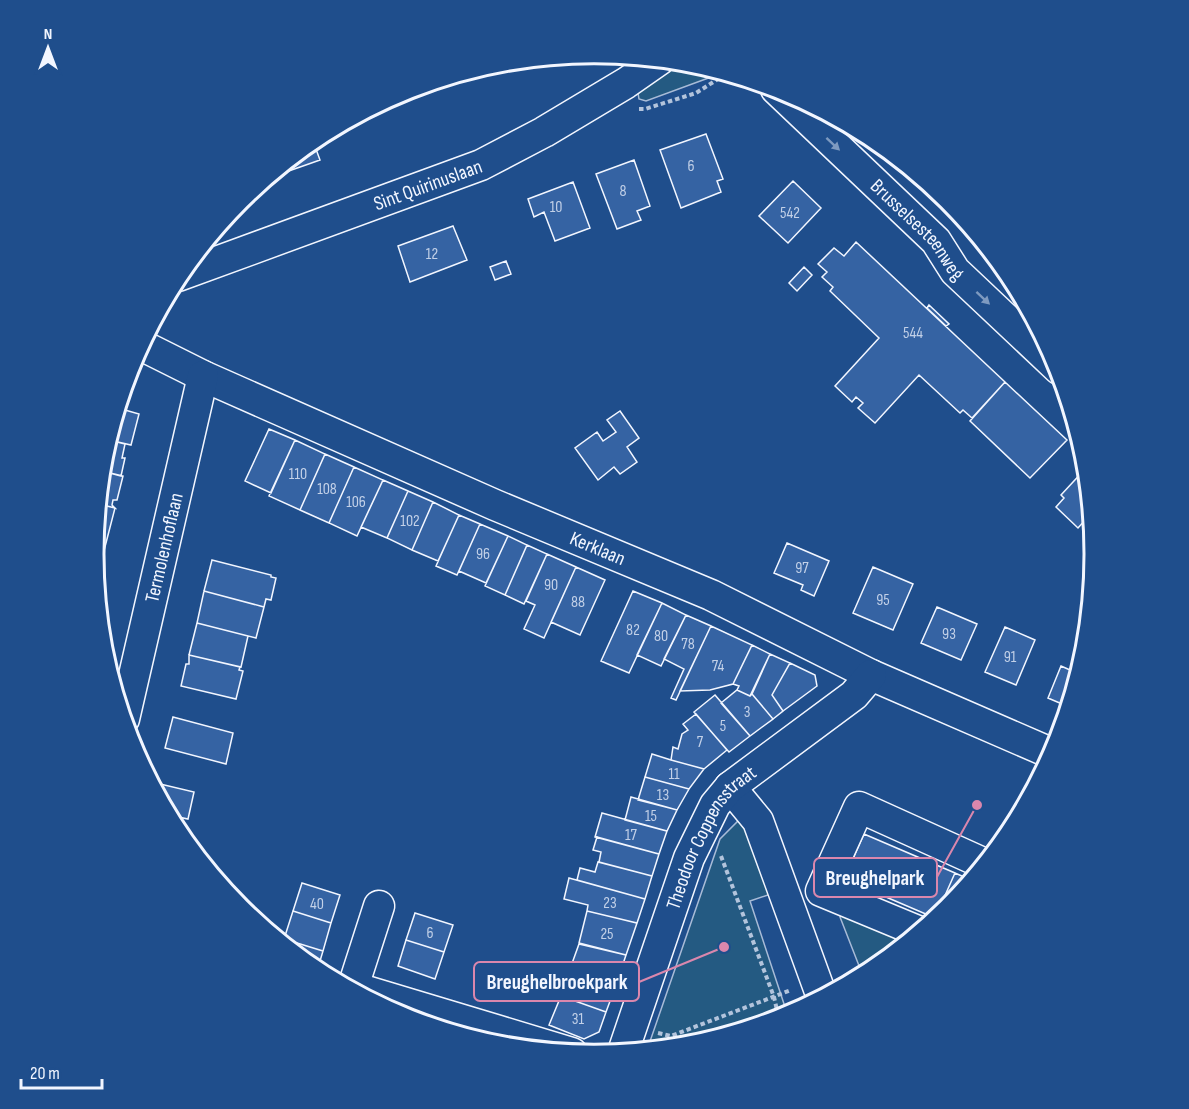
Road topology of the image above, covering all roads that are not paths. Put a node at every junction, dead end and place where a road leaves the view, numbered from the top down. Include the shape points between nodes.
1 (648, 68) edge
2 (797, 109) edge
3 (196, 269) edge
4 (150, 349) edge
5 (1040, 351) edge
6 (203, 376) junction
7 (870, 675) junction
8 (128, 702) edge
9 (1043, 750) edge
10 (730, 787) junction
11 (977, 860) edge
12 (378, 906) dead end
13 (911, 928) edge
14 (355, 982) edge
15 (819, 989) edge
16 (387, 998) edge
17 (525, 1039) edge
18 (627, 1039) edge

1 - 3 street, Sint Quirinuslaan via 544,132 481,165
2 -> 5 street, Brusselsesteenweg via 936,241 955,271
4 - 6 street, Kerklaan
6 - 7 street, Kerklaan via 711,595
6 - 8 street, Termolenhoflaan
7 - 9 street, Kerklaan
7 - 10 street, Theodoor Coppensstraat via 854,695
10 - 15 street via 758,821
10 - 18 street, Theodoor Coppensstraat via 715,805 688,858
11 - 13 street via 859,807 820,891
12 - 14 street
16 - 17 street

